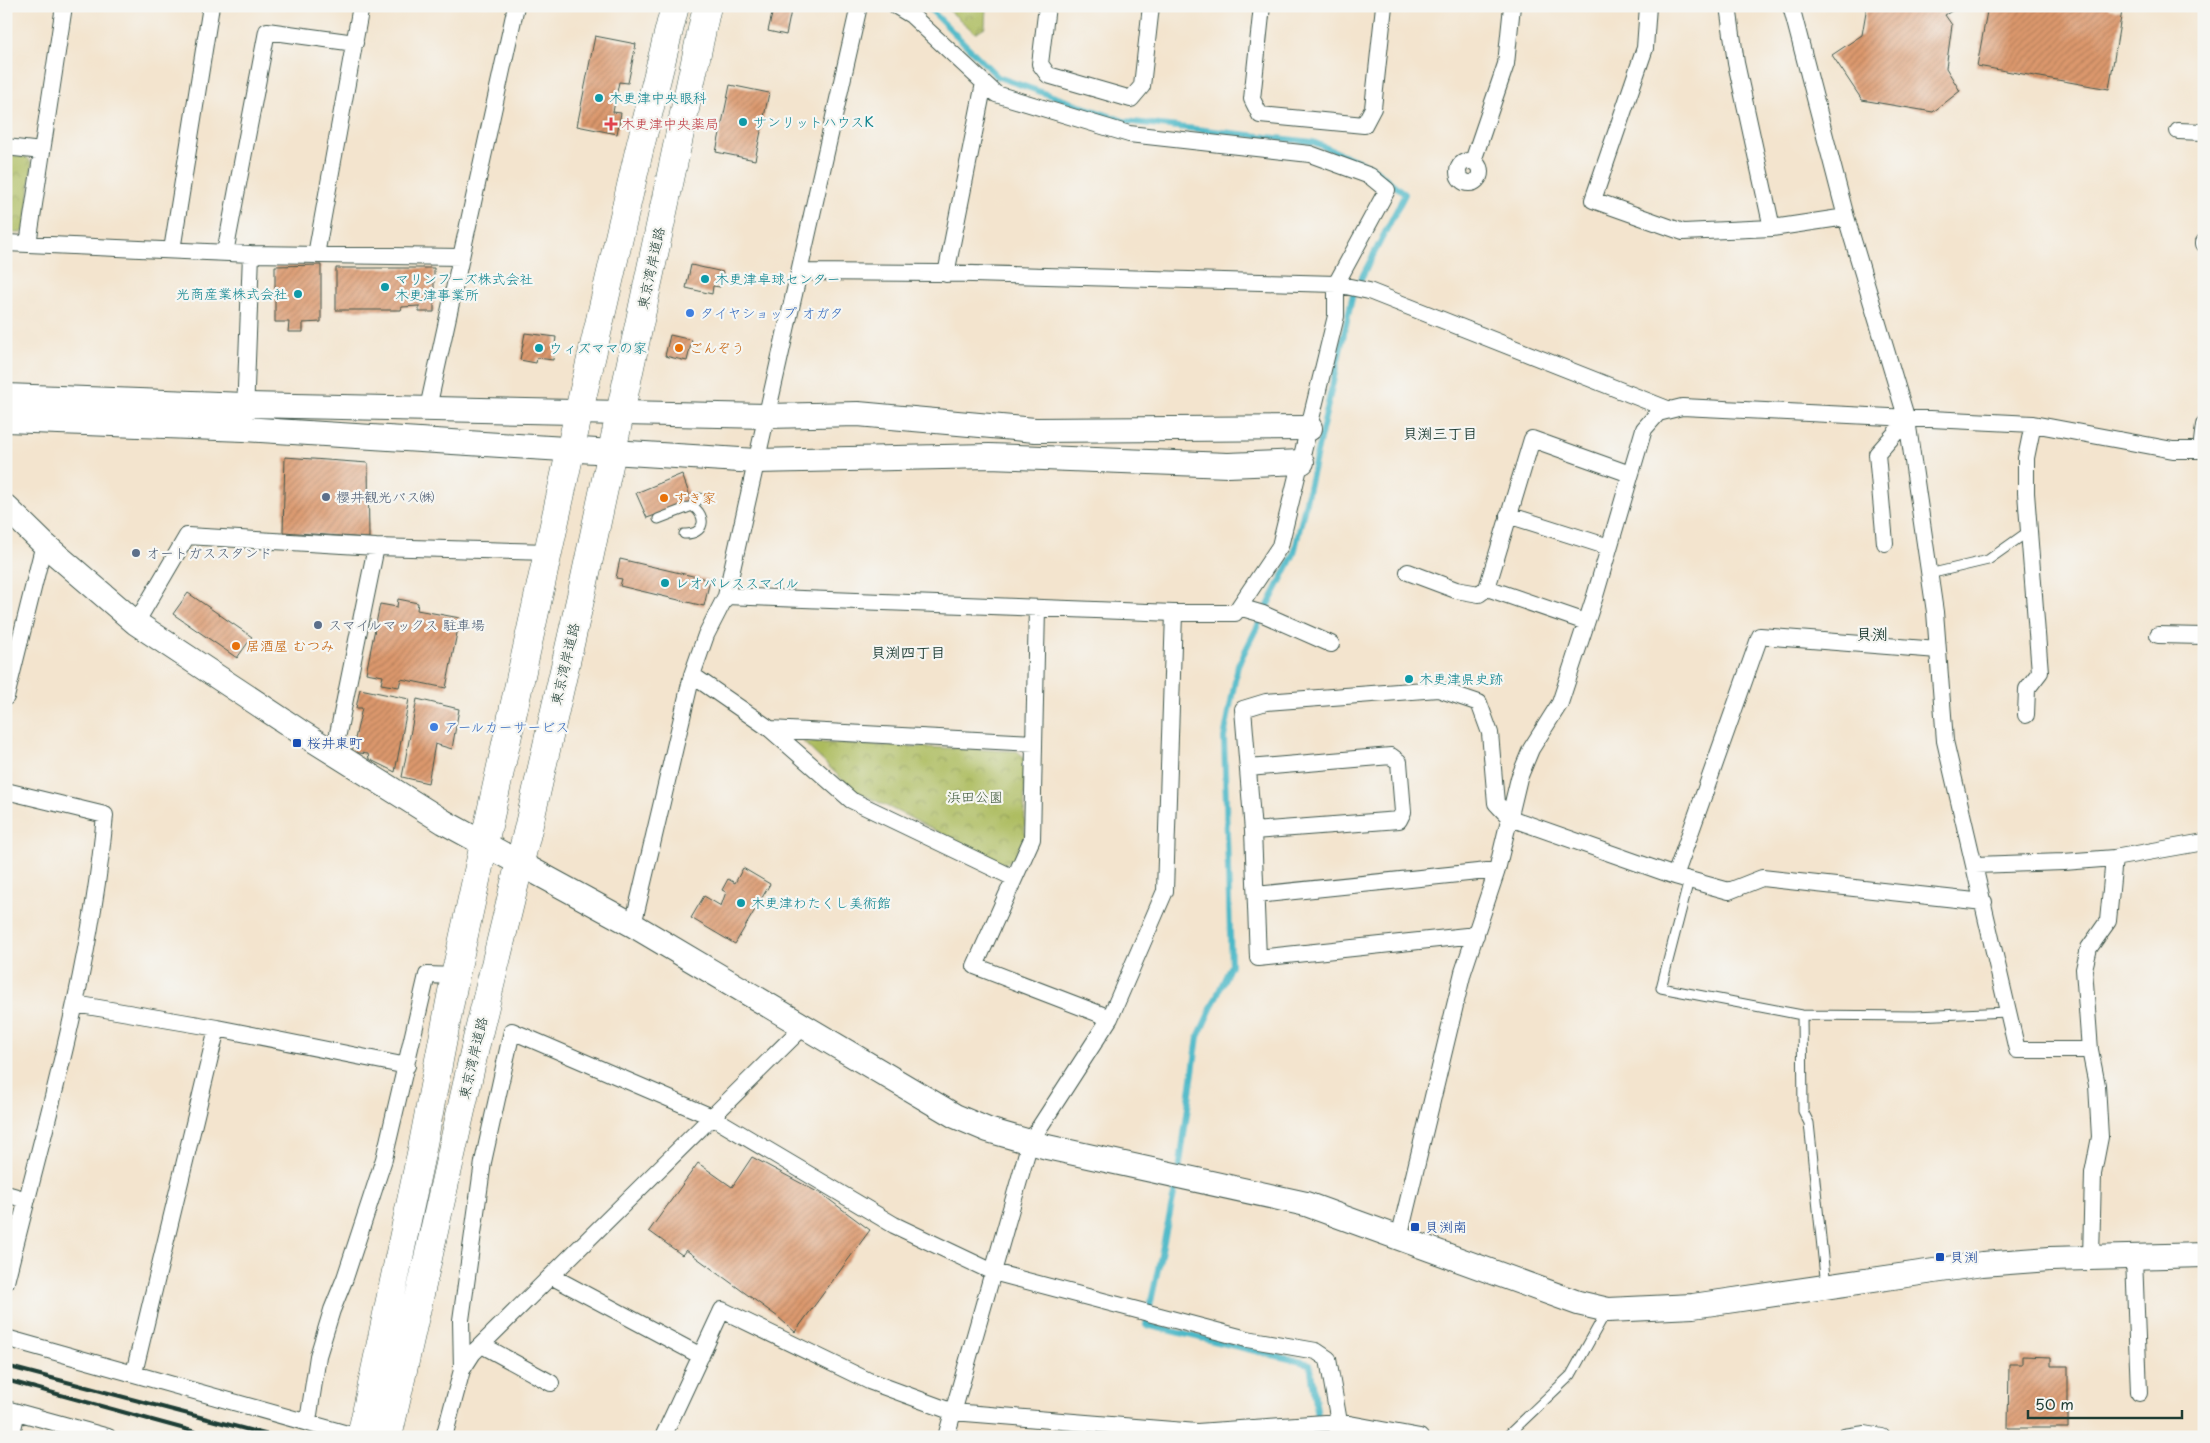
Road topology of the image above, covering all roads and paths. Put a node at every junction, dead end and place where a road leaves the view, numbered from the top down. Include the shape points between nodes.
1 (64, 6) edge
2 (211, 6) edge
3 (361, 6) edge
4 (516, 6) edge
5 (675, 6) edge
6 (707, 6) edge
7 (859, 6) edge
8 (896, 6) edge
9 (1046, 6) edge
10 (1151, 6) edge
11 (1262, 6) edge
12 (1384, 6) edge
13 (1512, 6) edge
14 (1648, 6) edge
15 (1728, 6) edge
16 (1791, 6) edge
17 (355, 43) junction
18 (984, 83) junction
19 (2178, 131) dead end
20 (2204, 132) edge
21 (6, 147) edge
22 (42, 151) junction
23 (1473, 161) dead end
24 (1846, 217) junction
25 (1772, 228) junction
26 (6, 243) edge
27 (28, 244) junction
28 (172, 250) junction
29 (225, 253) junction
30 (251, 254) junction
31 (316, 255) junction
32 (461, 257) junction
33 (799, 272) junction
34 (946, 274) junction
35 (1336, 284) junction
36 (6, 396) edge
37 (245, 404) junction
38 (428, 408) junction
39 (1670, 410) junction
40 (579, 411) junction
41 (619, 412) junction
42 (766, 416) junction
43 (6, 420) edge
44 (1907, 420) junction
45 (2033, 424) junction
46 (2204, 425) edge
47 (1310, 428) junction
48 (244, 429) junction
49 (571, 450) junction
50 (2202, 450) edge
51 (610, 452) junction
52 (756, 460) junction
53 (1302, 462) junction
54 (1630, 474) junction
55 (700, 498) dead end
56 (692, 506) junction
57 (6, 507) edge
58 (1508, 515) junction
59 (658, 518) dead end
60 (2029, 531) junction
61 (684, 534) dead end
62 (44, 544) junction
63 (1885, 544) dead end
64 (376, 547) junction
65 (1609, 547) junction
66 (549, 552) junction
67 (1408, 572) dead end
68 (1930, 574) junction
69 (1486, 588) junction
70 (726, 596) junction
71 (1239, 607) junction
72 (1037, 608) junction
73 (1174, 613) junction
74 (1586, 622) junction
75 (136, 623) junction
76 (2158, 635) dead end
77 (2204, 636) edge
78 (1331, 644) dead end
79 (1938, 650) junction
80 (692, 675) junction
81 (6, 697) edge
82 (2026, 715) dead end
83 (770, 730) junction
84 (1034, 743) junction
85 (334, 753) junction
86 (1248, 768) junction
87 (6, 791) edge
88 (1510, 818) junction
89 (1253, 831) junction
90 (2204, 842) edge
91 (484, 844) junction
92 (2114, 858) junction
93 (520, 863) junction
94 (1975, 865) junction
95 (1497, 870) junction
96 (1014, 878) junction
97 (1682, 878) junction
98 (1256, 895) junction
99 (1984, 902) junction
100 (633, 925) junction
101 (1476, 935) junction
102 (455, 976) junction
103 (75, 1004) junction
104 (2008, 1012) junction
105 (1802, 1015) junction
106 (1110, 1018) junction
107 (804, 1026) junction
108 (217, 1028) junction
109 (2090, 1050) junction
110 (406, 1066) junction
111 (712, 1117) junction
112 (1030, 1142) junction
113 (6, 1194) edge
114 (27, 1200) junction
115 (1399, 1238) junction
116 (2204, 1255) edge
117 (2134, 1256) junction
118 (2091, 1258) junction
119 (993, 1272) junction
120 (551, 1276) junction
121 (6, 1282) edge
122 (1826, 1286) junction
123 (1608, 1310) junction
124 (6, 1338) edge
125 (482, 1345) junction
126 (701, 1356) junction
127 (462, 1370) junction
128 (134, 1373) junction
129 (550, 1384) dead end
130 (2139, 1393) dead end
131 (12, 1411) edge
132 (953, 1412) junction
133 (308, 1421) junction
134 (1338, 1429) edge
135 (372, 1431) edge
136 (11, 1437) edge
137 (108, 1437) edge
138 (444, 1437) edge
139 (663, 1437) edge
140 (946, 1437) edge
141 (1420, 1437) edge
142 (1506, 1437) edge
143 (1844, 1437) edge
144 (1882, 1437) edge

1 - 22 street
2 - 28 street
3 - 17 street
4 - 32 street
5 - 40 highway
6 - 41 highway, 東京湾岸道路
7 - 33 street
8 - 18 street via 911,15
9 - 10 street via 1040,64 1048,76 1131,98 1142,86
11 - 12 street via 1252,100 1260,115 1364,125 1373,108
13 - 23 street via 1506,64
14 - 25 street via 1645,48 1593,200 1683,232
15 - 25 street via 1736,63
16 - 24 street
17 - 29 street via 267,31
17 - 31 street
18 - 34 street
18 - 35 street via 996,94 1129,134 1310,154 1370,176 1387,190
19 - 20 street
21 - 22 street
22 - 27 street
24 - 25 street
24 - 44 street
26 - 27 street
27 - 28 street
28 - 29 street
29 - 30 street
30 - 31 street
30 - 37 street
31 - 32 street
32 - 38 street
33 - 34 street
33 - 42 street
34 - 35 street
35 - 39 street via 1369,291
35 - 47 street via 1336,316
36 - 37 street
37 - 38 street
37 - 48 street
38 - 40 street
39 - 44 street via 1682,407
39 - 54 street via 1658,413 1644,429
40 - 41 street
40 - 49 highway
41 - 42 street
41 - 51 highway, 東京湾岸道路
42 - 47 street via 858,414 1035,430
42 - 52 street
43 - 48 street
44 - 45 street
44 - 63 street via 1877,454
44 - 68 street
45 - 50 street via 2173,450
45 - 60 street via 2026,458
46 - 50 street
47 - 53 street
48 - 49 street
49 - 51 street
49 - 66 highway
51 - 52 street
51 - 93 highway, 東京湾岸道路 via 583,587
52 - 53 street via 989,456 1228,466
52 - 70 street
53 - 71 street via 1280,546
54 - 58 street via 1532,439
54 - 65 street
55 - 56 lane
56 - 59 lane
56 - 61 lane via 699,510 702,525 692,534
57 - 62 street
58 - 65 street
58 - 69 street
60 - 68 lane via 1988,560
60 - 82 street via 2040,672 2027,688
62 - 75 street
62 - 81 street
64 - 66 street
64 - 75 street via 188,536
64 - 85 street
65 - 74 street
66 - 91 highway
67 - 69 street via 1456,590 1479,594
68 - 79 street
69 - 74 street
70 - 72 street
70 - 80 street via 706,635
71 - 73 street via 1235,613
71 - 78 street
72 - 73 street
72 - 84 street
73 - 106 street via 1165,891
74 - 88 street via 1560,703 1530,750 1519,778
75 - 85 street
76 - 77 street
79 - 94 street via 1945,741
79 - 97 street via 1760,636
80 - 83 street
80 - 100 street
83 - 84 street
83 - 96 street via 851,800
84 - 96 street via 1032,839
85 - 91 street
86 - 88 street via 1243,709 1266,702 1438,689 1479,704 1490,733 1496,803
86 - 89 street
86 - 89 street via 1391,756 1399,762 1402,796 1403,812 1399,820
87 - 103 street via 105,815 100,873
88 - 95 street
88 - 97 street
89 - 98 street
90 - 92 street
91 - 93 street
91 - 102 highway
92 - 94 street
92 - 109 street via 2108,921 2089,948 2084,969
93 - 100 street
93 - 135 highway, 東京湾岸道路 via 465,1091
94 - 99 street
95 - 98 street
95 - 101 street
96 - 106 street via 975,966
97 - 99 street via 1728,891 1762,878
97 - 105 lane via 1661,988
98 - 101 street via 1258,958
99 - 104 street
100 - 107 street
101 - 115 street via 1463,972
102 - 110 street via 427,975
102 - 135 highway
103 - 108 street
103 - 114 street
104 - 105 lane via 1915,1016
104 - 109 street via 2017,1050
105 - 122 lane via 1802,1111 1809,1123
106 - 112 street
107 - 111 street
107 - 112 street via 955,1116
108 - 110 street
108 - 128 street
109 - 118 street via 2097,1085 2100,1137 2093,1173
110 - 133 street via 384,1159 318,1356
111 - 119 street via 894,1225
111 - 120 street
111 - 127 street via 512,1031 482,1172 461,1320
112 - 115 street via 1306,1204
112 - 119 street
113 - 114 street
114 - 121 street
115 - 123 street via 1578,1303
116 - 117 street
117 - 118 street
117 - 130 street
118 - 122 street via 1982,1264
119 - 132 street
119 - 134 street via 1247,1339 1316,1352 1328,1359
120 - 125 street
120 - 126 street
122 - 123 street via 1692,1306
123 - 142 lane via 1571,1375
124 - 128 street
125 - 127 street
125 - 129 street
126 - 132 street via 722,1310 869,1381
126 - 139 street
127 - 138 street
128 - 133 street
131 - 136 street
131 - 137 street
132 - 134 street via 1197,1432
132 - 140 street
133 - 135 street
134 - 141 street
143 - 144 street via 1865,1434

